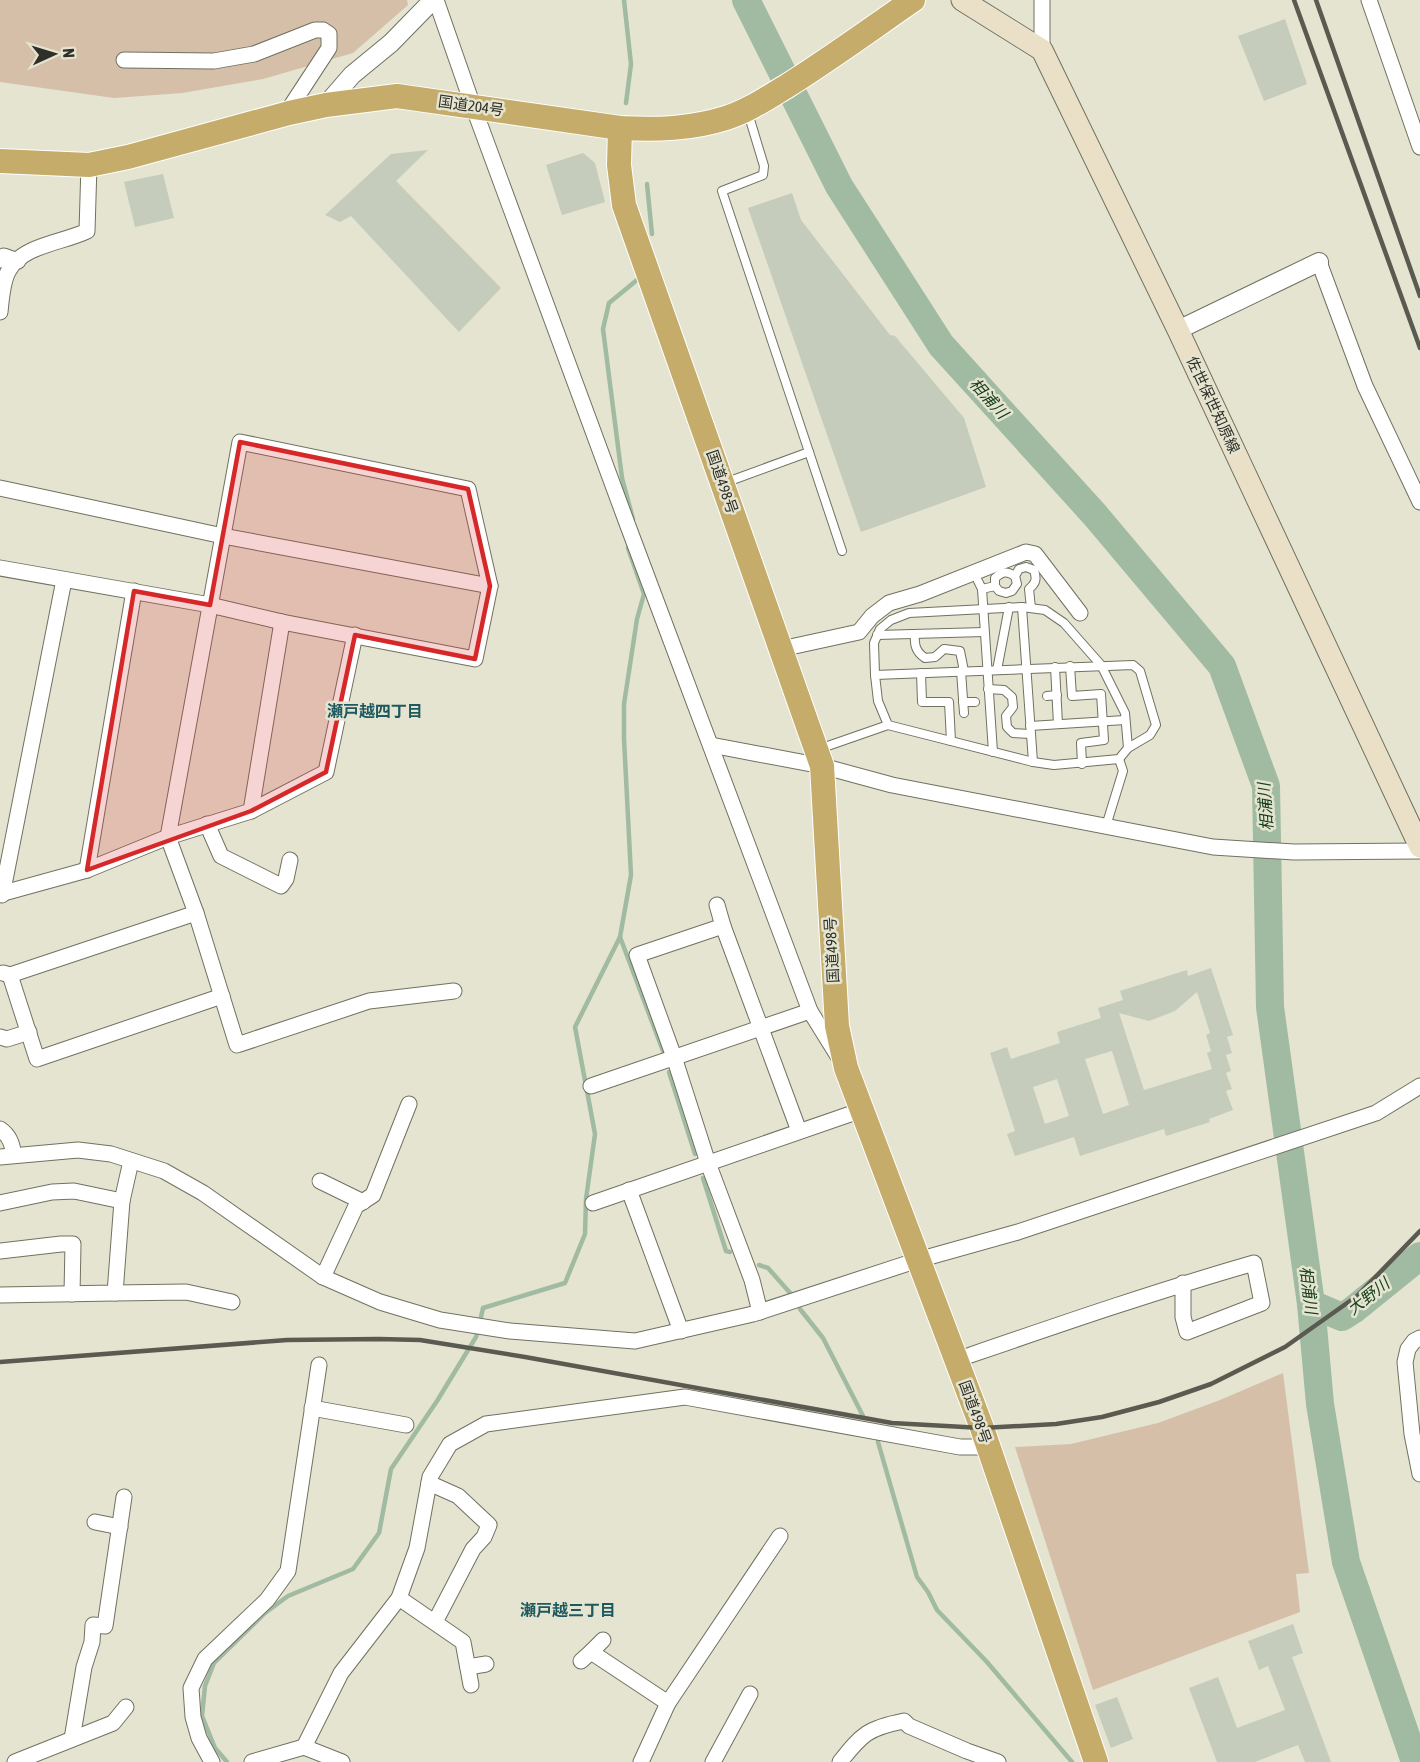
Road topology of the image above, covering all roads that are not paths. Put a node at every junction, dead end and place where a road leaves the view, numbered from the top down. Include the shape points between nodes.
1 (434, 0) edge
2 (913, 0) edge
3 (962, 0) edge
4 (1042, 0) edge
5 (1369, 0) edge
6 (1042, 50) junction
7 (124, 60) dead end
8 (326, 105) junction
9 (473, 106) junction
10 (751, 107) junction
11 (289, 113) junction
12 (621, 128) junction
13 (1420, 147) edge
14 (0, 161) edge
15 (89, 165) junction
16 (0, 260) edge
17 (18, 261) junction
18 (1319, 262) joint
19 (0, 312) edge
20 (1178, 330) junction
21 (809, 452) junction
22 (723, 484) junction
23 (0, 488) edge
24 (1420, 502) edge
25 (223, 536) junction
26 (842, 551) dead end
27 (0, 568) edge
28 (64, 580) junction
29 (1016, 580) junction
30 (978, 581) dead end
31 (490, 586) junction
32 (995, 586) junction
33 (982, 589) junction
34 (1029, 589) junction
35 (134, 591) junction
36 (210, 605) junction
37 (1022, 607) junction
38 (1008, 608) junction
39 (1031, 608) junction
40 (982, 609) junction
41 (1080, 613) dead end
42 (282, 622) junction
43 (984, 632) junction
44 (915, 634) junction
45 (355, 635) junction
46 (877, 635) junction
47 (781, 649) junction
48 (1101, 665) junction
49 (1070, 666) junction
50 (1055, 667) junction
51 (1027, 668) junction
52 (987, 670) junction
53 (997, 670) junction
54 (963, 671) junction
55 (921, 673) junction
56 (875, 675) junction
57 (988, 689) junction
58 (1057, 695) junction
59 (1047, 696) dead end
60 (963, 702) junction
61 (975, 702) dead end
62 (964, 713) dead end
63 (1125, 720) junction
64 (1103, 722) junction
65 (1058, 724) junction
66 (888, 725) junction
67 (1030, 730) junction
68 (951, 741) junction
69 (711, 745) junction
70 (1128, 748) junction
71 (993, 752) junction
72 (819, 758) junction
73 (1119, 759) junction
74 (1032, 762) junction
75 (1082, 764) junction
76 (251, 811) junction
77 (207, 824) junction
78 (1106, 826) junction
79 (168, 837) junction
80 (1420, 849) edge
81 (290, 860) dead end
82 (87, 870) junction
83 (1, 894) edge
84 (717, 905) dead end
85 (196, 913) junction
86 (723, 926) junction
87 (5, 974) edge
88 (454, 991) dead end
89 (222, 996) junction
90 (810, 1011) junction
91 (761, 1028) junction
92 (29, 1032) junction
93 (0, 1037) edge
94 (674, 1057) junction
95 (846, 1068) junction
96 (591, 1086) dead end
97 (1420, 1086) edge
98 (409, 1104) dead end
99 (862, 1110) junction
100 (0, 1129) edge
101 (799, 1131) junction
102 (7, 1156) edge
103 (131, 1161) junction
104 (708, 1163) junction
105 (320, 1181) dead end
106 (628, 1190) junction
107 (122, 1201) junction
108 (363, 1202) junction
109 (0, 1203) edge
110 (593, 1203) dead end
111 (0, 1251) edge
112 (918, 1260) junction
113 (323, 1277) junction
114 (1183, 1283) junction
115 (115, 1293) junction
116 (72, 1294) junction
117 (0, 1295) edge
118 (232, 1302) dead end
119 (760, 1312) junction
120 (681, 1331) junction
121 (1420, 1338) edge
122 (956, 1360) junction
123 (319, 1365) dead end
124 (312, 1408) junction
125 (1415, 1424) edge
126 (406, 1425) dead end
127 (988, 1447) junction
128 (1420, 1474) edge
129 (429, 1483) junction
130 (124, 1497) dead end
131 (95, 1522) dead end
132 (120, 1527) junction
133 (780, 1536) dead end
134 (399, 1598) junction
135 (435, 1622) junction
136 (603, 1640) dead end
137 (486, 1664) dead end
138 (468, 1667) junction
139 (471, 1685) dead end
140 (750, 1694) dead end
141 (668, 1703) junction
142 (126, 1707) dead end
143 (72, 1739) junction
144 (304, 1747) junction
145 (15, 1762) edge
146 (212, 1762) edge
147 (252, 1762) edge
148 (342, 1762) edge
149 (640, 1762) edge
150 (713, 1762) edge
151 (840, 1762) edge
152 (998, 1762) edge
153 (1096, 1762) edge

1 - 8 street via 352,75
1 - 9 street
2 - 10 highway, 国道204号
3 - 6 main road
4 - 6 street
5 - 13 street
6 - 20 main road, 佐世保世知原線
7 - 11 street via 214,61 254,54 323,30 329,34 329,48
8 - 9 highway, 国道204号 via 397,96
8 - 11 highway, 国道204号
9 - 12 highway, 国道204号
9 - 69 street
10 - 12 highway, 国道204号 via 696,126
10 - 21 lane via 763,175 722,191
11 - 15 highway, 国道204号
12 - 22 highway, 国道498号 via 619,165 624,205
14 - 15 highway, 国道204号
15 - 17 street via 87,231 28,251
16 - 17 street via 4,256
17 - 19 street via 8,271
18 - 20 street
18 - 24 street via 1365,386
20 - 80 main road, 佐世保世知原線
21 - 22 lane
21 - 26 lane
22 - 47 highway, 国道498号
23 - 25 street
25 - 31 street
25 - 31 street via 240,442 468,489
25 - 36 street
27 - 28 street
28 - 35 street
28 - 83 street
29 - 32 lane via 1012,591 1006,593
29 - 32 lane via 1009,572 1001,572 995,578
29 - 34 lane via 1021,588
29 - 34 lane via 1019,569 1034,570 1037,578
30 - 33 lane
31 - 45 street via 475,659
32 - 33 lane
33 - 40 lane
34 - 39 lane
35 - 36 street
35 - 82 street
36 - 42 street
36 - 79 street
37 - 38 lane
37 - 39 lane
37 - 51 lane
38 - 40 lane
38 - 53 lane
39 - 48 lane via 1045,610 1064,623
40 - 43 lane
40 - 46 lane via 909,613 891,620
41 - 47 street via 1035,554 1026,552 889,603 872,615 859,632
42 - 45 street
42 - 76 street
43 - 44 lane
43 - 52 lane
44 - 46 lane
44 - 54 lane via 918,653 926,658 935,657 944,649 960,651
45 - 76 street via 326,772
46 - 56 lane
47 - 72 highway, 国道498号
48 - 49 lane
48 - 63 lane
48 - 70 lane via 1133,665 1140,671 1156,725 1150,735
49 - 50 lane
49 - 64 lane via 1072,696 1101,694
50 - 51 lane
50 - 58 lane
51 - 53 lane
51 - 67 lane
52 - 53 lane
52 - 54 lane
52 - 57 lane
54 - 55 lane
54 - 60 lane
55 - 56 lane
55 - 68 lane via 922,702 949,702
56 - 66 lane via 878,701
57 - 67 lane via 1005,690 1012,697 1013,707 1006,716 1007,727 1013,733
57 - 71 lane
58 - 59 lane
58 - 65 lane
60 - 61 lane
60 - 62 lane
63 - 64 lane
63 - 70 lane
64 - 65 lane
64 - 75 lane via 1104,740 1081,743
65 - 67 lane
66 - 68 lane
66 - 72 lane
67 - 74 lane
68 - 71 lane
69 - 72 street
69 - 90 street
70 - 73 lane
71 - 74 lane
72 - 78 street via 892,785
72 - 95 highway, 国道498号 via 837,1026
73 - 75 lane
73 - 78 lane via 1123,771
74 - 75 lane
76 - 77 street
77 - 79 street
77 - 81 street via 221,856 281,886
78 - 80 street via 1214,847 1294,852
79 - 82 street
79 - 85 street
82 - 83 street
84 - 86 street
85 - 87 street
85 - 89 street
86 - 91 street
86 - 94 street via 637,955
87 - 92 street
88 - 89 street via 369,1001 237,1045
89 - 92 street via 38,1059
90 - 91 street
90 - 95 street
91 - 94 street
91 - 101 street
92 - 93 street via 7,1039
94 - 96 street
94 - 104 street
95 - 99 highway, 国道498号
97 - 112 street via 1376,1113 1336,1128 1018,1232
98 - 108 street via 373,1195
99 - 101 street
99 - 112 highway, 国道498号
100 - 102 street via 12,1144
101 - 104 street
102 - 103 street via 78,1150
103 - 107 street
103 - 113 street via 164,1171 203,1193
104 - 106 street
104 - 119 street
105 - 108 street
106 - 110 street
106 - 120 street
107 - 109 street via 74,1191
107 - 115 street
108 - 113 street via 356,1206
111 - 116 street via 73,1244
112 - 119 street
112 - 122 highway, 国道498号
113 - 120 street via 380,1302 469,1325 635,1341
114 - 114 street via 1254,1263 1262,1304 1187,1332
114 - 122 street
115 - 116 street
115 - 118 street via 186,1292
116 - 117 street
119 - 120 street
121 - 125 street via 1408,1349 1405,1362
122 - 127 highway, 国道498号
123 - 124 street
124 - 126 street
124 - 146 street via 288,1571 267,1600 205,1659 191,1688 193,1717
125 - 128 street
127 - 129 street via 960,1448 685,1398 486,1424 450,1444
127 - 153 highway, 国道498号
129 - 134 street via 417,1548
129 - 135 street via 458,1496 489,1525
130 - 132 street
131 - 132 street
132 - 143 street via 105,1626 93,1626 86,1632 92,1642 75,1682
133 - 141 street
134 - 135 street
134 - 144 street via 341,1673
135 - 138 street via 463,1642
136 - 141 street via 586,1657
137 - 138 street
138 - 139 street
140 - 150 street
141 - 149 street
142 - 143 street via 112,1723
143 - 145 street
144 - 147 street
144 - 148 street
151 - 152 street via 858,1739 880,1725 904,1721

